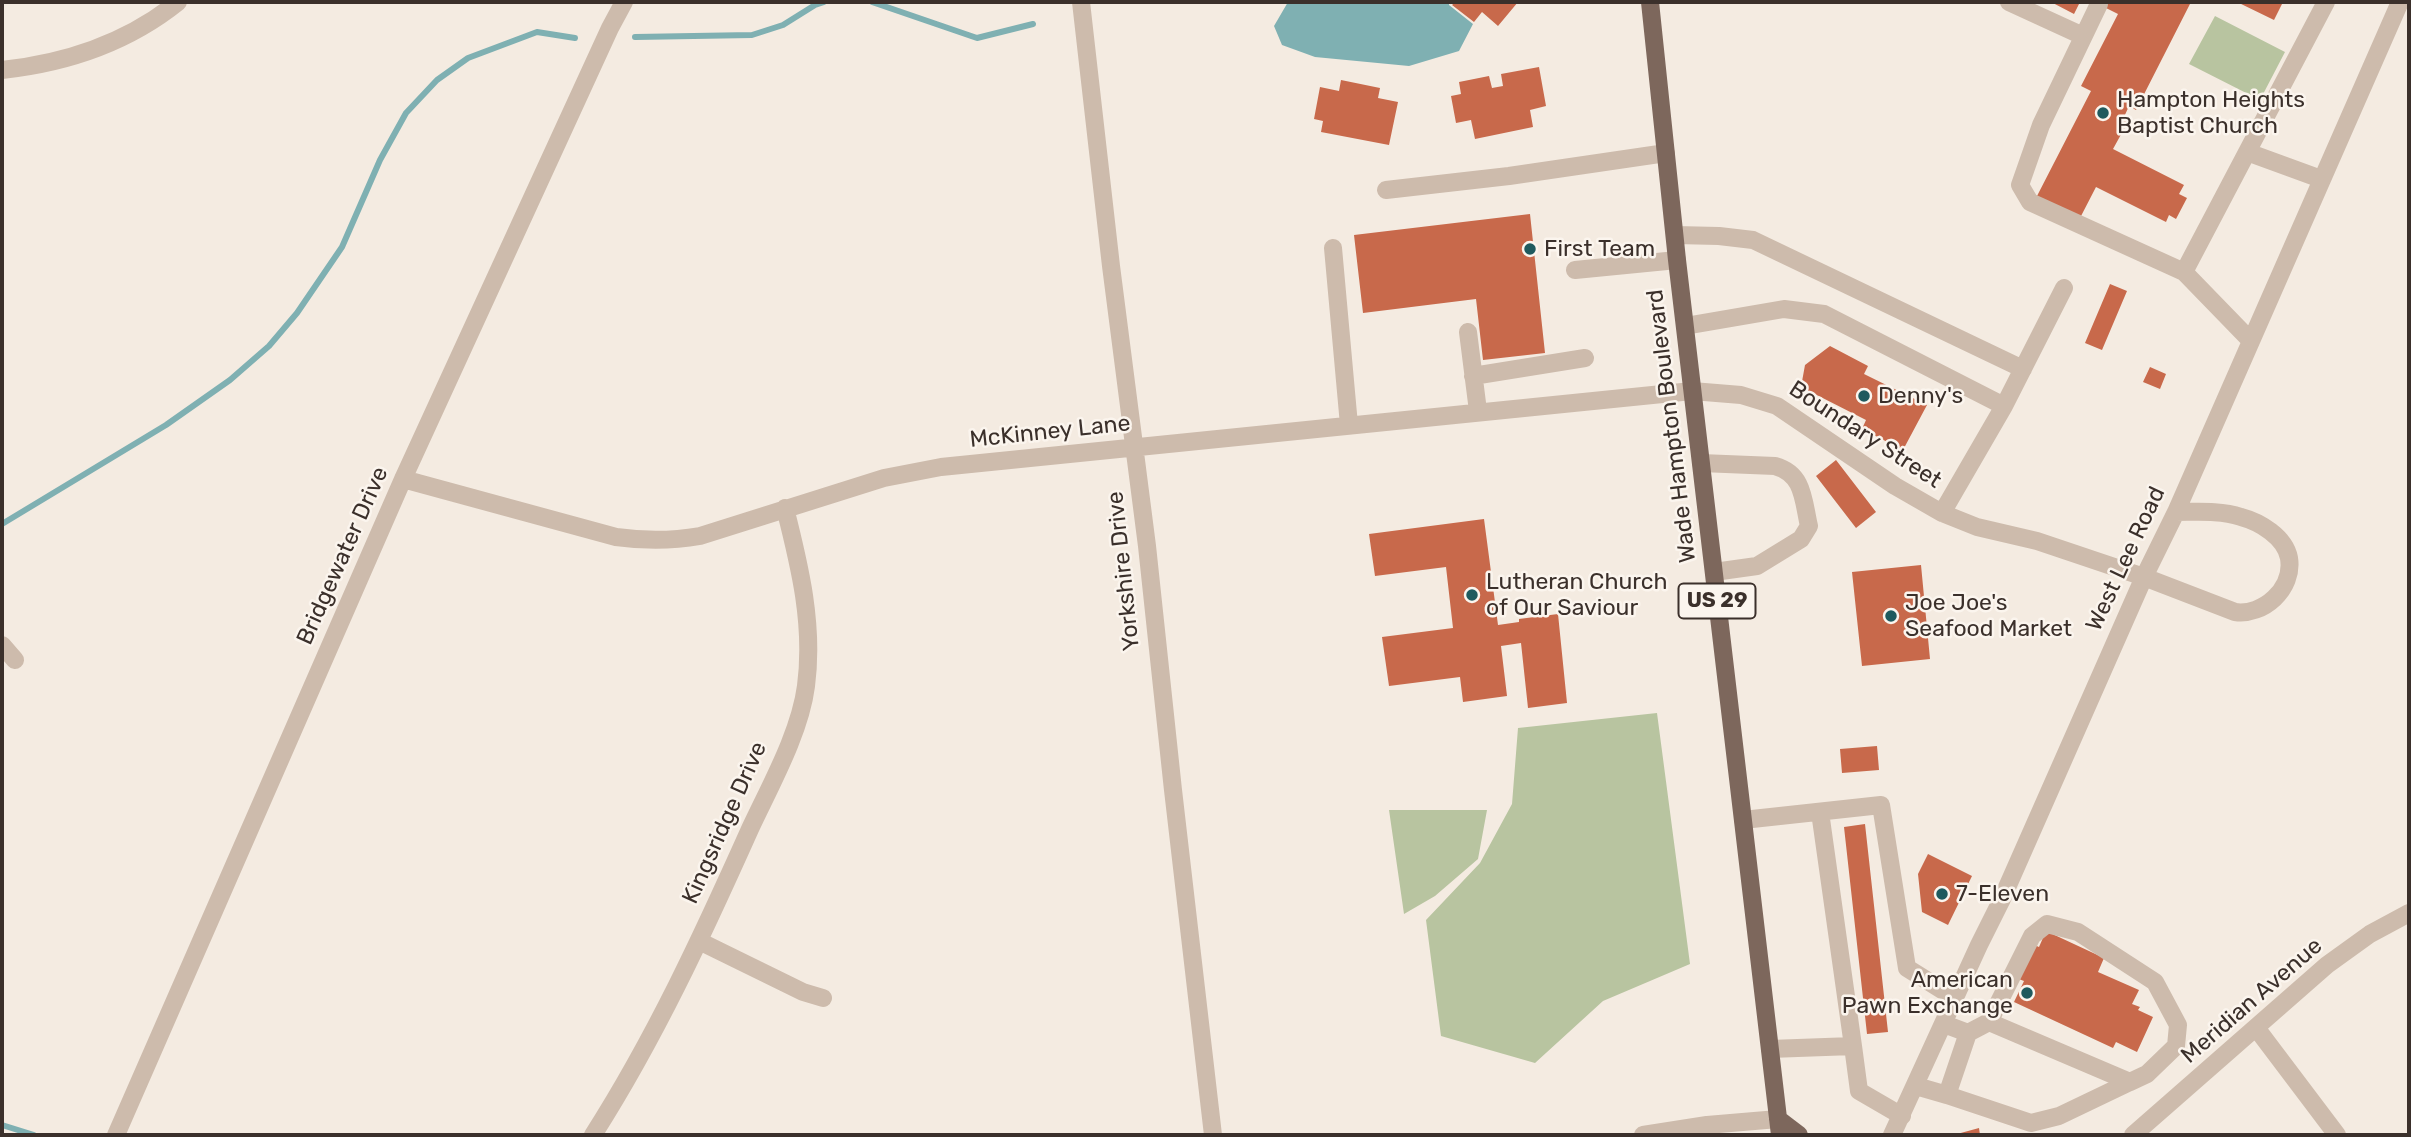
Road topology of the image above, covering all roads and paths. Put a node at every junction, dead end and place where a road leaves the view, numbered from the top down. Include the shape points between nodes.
1 (178, 2) edge
2 (624, 2) edge
3 (1082, 2) edge
4 (1650, 2) edge
5 (2009, 2) edge
6 (2326, 2) edge
7 (2400, 2) edge
8 (2099, 4) dead end
9 (2083, 36) junction
10 (2, 70) edge
11 (2247, 152) junction
12 (1667, 153) junction
13 (2321, 179) junction
14 (1385, 190) dead end
15 (1675, 235) junction
16 (1333, 248) dead end
17 (1677, 260) junction
18 (1575, 270) dead end
19 (2184, 272) junction
20 (2064, 288) dead end
21 (1685, 326) junction
22 (1468, 332) dead end
23 (2250, 340) junction
24 (1585, 358) dead end
25 (2023, 369) junction
26 (1473, 376) junction
27 (1692, 391) junction
28 (1717, 392) joint
29 (2004, 406) junction
30 (1478, 411) junction
31 (1349, 425) junction
32 (1135, 448) junction
33 (1701, 463) junction
34 (403, 480) junction
35 (785, 508) junction
36 (2176, 512) junction
37 (1942, 513) junction
38 (1714, 572) junction
39 (2144, 577) junction
40 (1539, 609) dead end
41 (1539, 617) dead end
42 (2, 645) edge
43 (15, 660) dead end
44 (1820, 812) junction
45 (1743, 820) junction
46 (2409, 913) edge
47 (699, 941) junction
48 (823, 998) dead end
49 (1955, 998) junction
50 (1989, 1022) junction
51 (1944, 1024) junction
52 (2257, 1029) junction
53 (1968, 1033) junction
54 (1853, 1046) junction
55 (1770, 1049) junction
56 (2130, 1082) junction
57 (1916, 1086) junction
58 (1947, 1095) junction
59 (1902, 1116) junction
60 (1779, 1127) edge
61 (1675, 1133) edge
62 (116, 1135) edge
63 (593, 1135) edge
64 (1213, 1135) edge
65 (1643, 1135) edge
66 (1799, 1135) edge
67 (1892, 1135) edge
68 (2133, 1135) edge
69 (2337, 1135) edge

1 - 10 street via 101,48
2 - 34 street, Bridgewater Drive
3 - 32 street, Yorkshire Drive
4 - 12 main road, Wade Hampton Boulevard / US 29
5 - 9 street
6 - 11 street
7 - 13 street, West Lee Road
8 - 9 street
9 - 19 street via 2041,125 2020,185 2030,202
11 - 13 street
11 - 19 street
12 - 14 street
12 - 15 main road, Wade Hampton Boulevard / US 29
13 - 23 street, West Lee Road
15 - 17 main road, Wade Hampton Boulevard / US 29
15 - 25 street via 1753,240
16 - 31 street
17 - 18 street
17 - 21 main road, Wade Hampton Boulevard / US 29
19 - 23 street
20 - 25 street
21 - 27 main road, Wade Hampton Boulevard / US 29
21 - 29 street via 1784,309 1824,314
22 - 26 street
23 - 36 street, West Lee Road
24 - 26 street
25 - 29 street
26 - 30 street
27 - 28 street, McKinney Lane
27 - 30 street, McKinney Lane
27 - 33 main road, Wade Hampton Boulevard / US 29
28 - 37 street, Boundary Street via 1777,406
29 - 37 street
30 - 31 street, McKinney Lane
31 - 32 street, McKinney Lane
32 - 35 street, McKinney Lane via 941,467 884,478
32 - 64 street, Yorkshire Drive
33 - 38 main road, Wade Hampton Boulevard / US 29
33 - 38 street via 1786,469 1800,485 1809,526 1801,539 1757,566
34 - 35 street, McKinney Lane via 643,541 699,536
34 - 62 street, Bridgewater Drive
35 - 47 street, Kingsridge Drive via 807,612 806,690 779,765
36 - 39 street, West Lee Road
36 - 39 street via 2225,513 2268,529 2289,557 2284,584 2276,598 2245,613
37 - 39 street, Boundary Street
38 - 45 main road, Wade Hampton Boulevard / US 29
39 - 49 street, West Lee Road
40 - 41 path
42 - 43 street
44 - 45 street
44 - 49 street via 1881,805 1907,968
44 - 54 street
45 - 55 main road, Wade Hampton Boulevard / US 29
46 - 52 street, Meridian Avenue via 2327,965
47 - 48 street
47 - 63 street, Kingsridge Drive
49 - 51 street, West Lee Road
50 - 53 street
50 - 56 street
50 - 56 street via 2032,936 2048,925 2078,932 2155,982 2178,1025 2176,1046 2147,1074
51 - 53 street
51 - 57 street, West Lee Road
52 - 68 street, Meridian Avenue
52 - 69 street
53 - 58 street
54 - 55 street
54 - 59 street via 1860,1091
55 - 60 main road, Wade Hampton Boulevard / US 29
56 - 58 street via 2059,1116 2031,1123
57 - 58 street
57 - 59 street, West Lee Road
59 - 67 street, West Lee Road
60 - 61 street
60 - 66 main road
61 - 65 street

